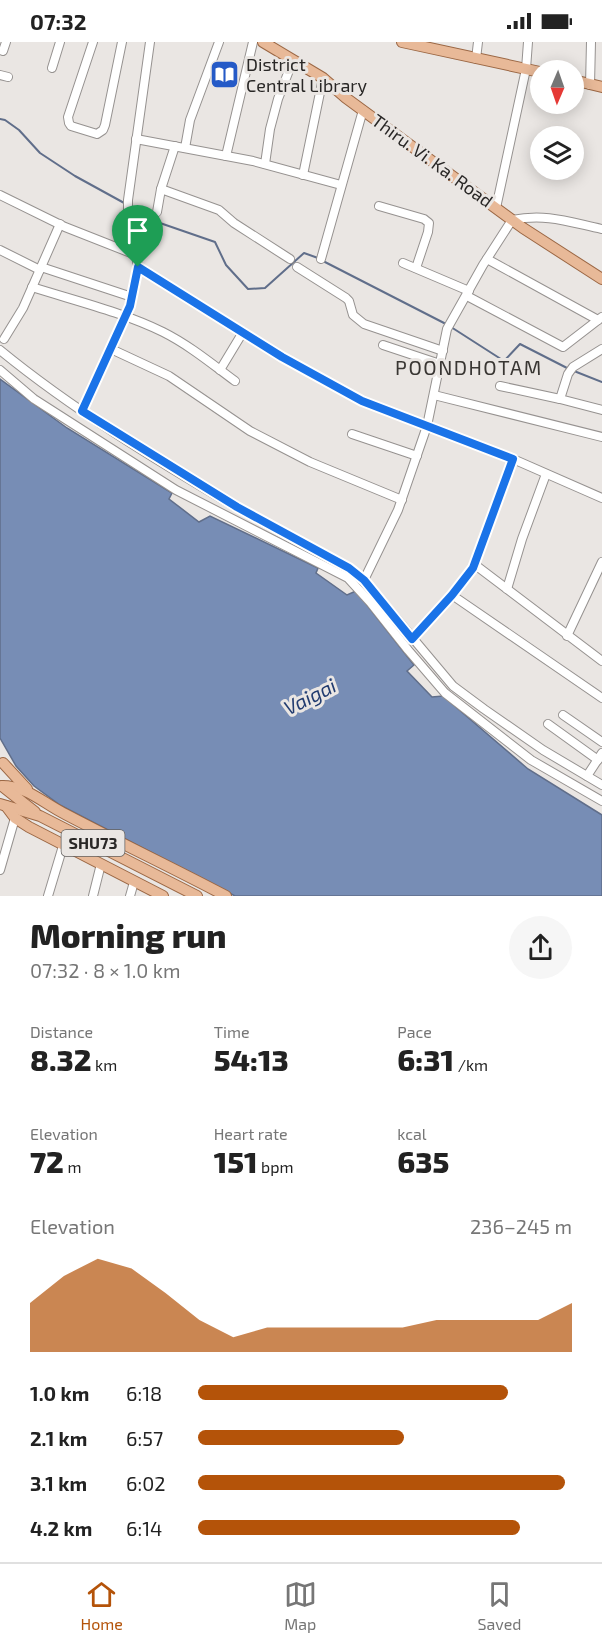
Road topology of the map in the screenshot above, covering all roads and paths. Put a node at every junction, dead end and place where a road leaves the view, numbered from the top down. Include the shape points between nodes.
1 (6, 42) edge
2 (60, 42) edge
3 (93, 42) edge
4 (122, 42) edge
5 (150, 42) edge
6 (219, 42) edge
7 (253, 42) edge
8 (263, 42) edge
9 (402, 42) edge
10 (478, 42) edge
11 (528, 42) edge
12 (591, 42) edge
13 (3, 51) dead end
14 (476, 59) junction
15 (293, 60) junction
16 (52, 68) dead end
17 (526, 69) junction
18 (530, 70) edge
19 (323, 78) junction
20 (584, 83) edge
21 (599, 86) edge
22 (363, 110) junction
23 (136, 139) junction
24 (175, 146) junction
25 (185, 148) junction
26 (226, 156) junction
27 (265, 164) junction
28 (303, 175) junction
29 (341, 186) junction
30 (161, 189) junction
31 (0, 195) edge
32 (379, 206) dead end
33 (496, 208) junction
34 (157, 212) dead end
35 (512, 220) junction
36 (60, 224) junction
37 (602, 230) edge
38 (0, 250) edge
39 (136, 255) junction
40 (290, 258) dead end
41 (321, 259) dead end
42 (487, 259) junction
43 (403, 263) dead end
44 (138, 267) junction
45 (297, 267) dead end
46 (40, 268) junction
47 (416, 268) junction
48 (602, 279) edge
49 (32, 287) junction
50 (468, 293) junction
51 (132, 297) junction
52 (125, 317) junction
53 (600, 319) edge
54 (243, 332) junction
55 (4, 339) dead end
56 (383, 345) dead end
57 (111, 349) junction
58 (602, 349) edge
59 (0, 350) edge
60 (443, 351) junction
61 (440, 364) junction
62 (0, 370) edge
63 (220, 370) junction
64 (235, 381) dead end
65 (500, 386) dead end
66 (434, 395) junction
67 (560, 399) junction
68 (602, 410) edge
69 (82, 411) junction
70 (427, 426) junction
71 (352, 434) dead end
72 (602, 437) edge
73 (417, 456) junction
74 (513, 459) junction
75 (546, 474) junction
76 (602, 498) edge
77 (402, 500) junction
78 (602, 562) edge
79 (474, 564) junction
80 (364, 580) junction
81 (507, 590) junction
82 (452, 595) junction
83 (567, 636) junction
84 (412, 639) junction
85 (602, 661) edge
86 (602, 698) edge
87 (563, 715) dead end
88 (548, 724) dead end
89 (602, 742) edge
90 (600, 757) edge
91 (2, 759) edge
92 (0, 774) edge
93 (587, 776) junction
94 (602, 785) edge
95 (1, 788) edge
96 (30, 792) junction
97 (602, 801) edge
98 (3, 805) edge
99 (40, 816) junction
100 (15, 818) junction
101 (63, 846) junction
102 (101, 864) junction
103 (0, 870) edge
104 (134, 882) junction
105 (160, 895) edge
106 (48, 896) edge
107 (93, 896) edge
108 (130, 896) edge
109 (197, 896) edge
110 (226, 896) edge

1 - 13 street
2 - 16 street
3 - 4 street via 68,117 71,126 97,134 103,130
5 - 23 street
6 - 25 street via 190,120
7 - 26 street
8 - 15 main road, Thiru. Vi. Ka. Road
9 - 14 main road
10 - 14 street
11 - 17 street
12 - 21 street
14 - 17 main road
15 - 19 main road, Thiru. Vi. Ka. Road
15 - 27 street via 278,99
17 - 18 main road
17 - 33 street
19 - 22 main road, Thiru. Vi. Ka. Road
19 - 28 street
20 - 21 main road
22 - 29 street
22 - 33 main road, Thiru. Vi. Ka. Road
23 - 24 street
23 - 39 street via 128,200
24 - 25 street
24 - 30 street
25 - 26 street
26 - 27 street
27 - 28 street
28 - 29 street
29 - 41 street
30 - 34 street
30 - 40 street via 219,210
31 - 36 street
32 - 47 street via 429,223
33 - 35 main road, Thiru. Vi. Ka. Road
35 - 37 street via 536,216
35 - 42 street
35 - 48 main road, Thiru. Vi. Ka. Road
36 - 39 street
36 - 46 street
38 - 46 street
39 - 44 street
42 - 50 street
42 - 53 street
43 - 47 street
44 - 51 street
44 - 54 street
45 - 60 street via 346,298 353,315 364,324
46 - 49 street
46 - 51 street
47 - 50 street
49 - 52 street
49 - 55 street
50 - 53 street via 563,346
50 - 60 street via 449,326
51 - 52 street
52 - 57 street
52 - 63 street via 172,337
54 - 63 street
54 - 70 street via 362,401
56 - 61 street
57 - 69 street
57 - 77 street via 169,376 250,431 310,462
58 - 67 street via 571,370
59 - 69 street
60 - 61 street
61 - 66 street
62 - 97 street via 34,399 176,490 348,578 445,693 531,760
63 - 64 street
65 - 67 street
66 - 70 street
66 - 72 street
67 - 68 street
69 - 80 street
70 - 73 street
70 - 74 street
71 - 73 street
73 - 77 street
74 - 75 street
74 - 79 street
75 - 76 street
75 - 81 street
77 - 80 street
78 - 83 street
79 - 81 street
79 - 82 street
80 - 84 street
81 - 83 street
82 - 84 street
82 - 86 street
83 - 85 street
84 - 93 street via 465,696
87 - 89 street
88 - 90 street
90 - 93 street
91 - 92 main road via 4,767
91 - 96 main road
93 - 94 street
95 - 96 main road via 14,786
95 - 99 main road, SHU73
96 - 110 main road via 63,813
98 - 99 main road, SHU73
98 - 100 main road
99 - 109 main road, SHU73
100 - 101 main road
100 - 103 street
101 - 102 main road
101 - 106 street
102 - 104 main road
102 - 107 street
104 - 105 main road
104 - 108 street

